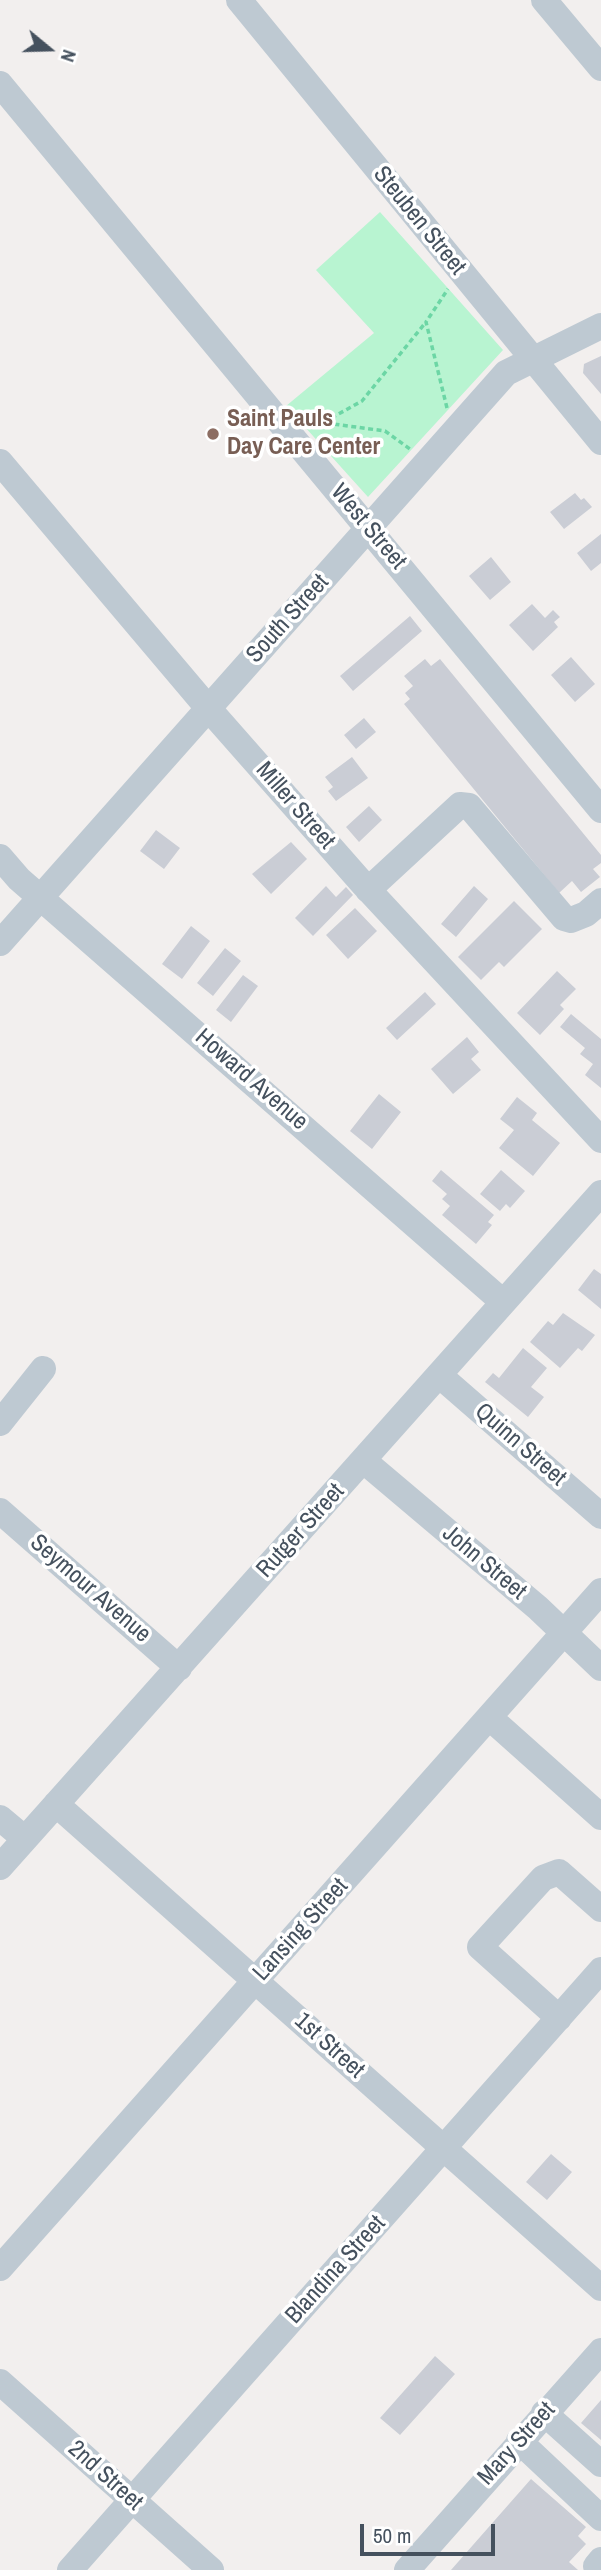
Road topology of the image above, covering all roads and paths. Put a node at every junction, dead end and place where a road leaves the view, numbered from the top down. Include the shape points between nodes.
1 (239, 0) edge
2 (544, 0) edge
3 (601, 68) edge
4 (0, 84) edge
5 (450, 287) dead end
6 (426, 322) junction
7 (601, 326) edge
8 (532, 359) junction
9 (448, 410) dead end
10 (306, 422) dead end
11 (324, 422) junction
12 (601, 442) edge
13 (412, 451) dead end
14 (0, 462) edge
15 (369, 529) junction
16 (208, 709) junction
17 (601, 810) edge
18 (0, 857) edge
19 (368, 890) junction
20 (40, 897) junction
21 (601, 901) edge
22 (0, 943) edge
23 (601, 1140) edge
24 (601, 1193) edge
25 (503, 1302) junction
26 (43, 1369) dead end
27 (439, 1374) junction
28 (0, 1423) edge
29 (364, 1461) junction
30 (0, 1511) edge
31 (601, 1516) edge
32 (601, 1591) edge
33 (564, 1633) junction
34 (179, 1668) junction
35 (601, 1668) edge
36 (490, 1718) junction
37 (56, 1804) junction
38 (601, 1817) edge
39 (0, 1818) edge
40 (25, 1839) junction
41 (0, 1867) edge
42 (601, 1909) edge
43 (601, 1970) edge
44 (256, 1981) junction
45 (559, 2018) junction
46 (444, 2148) junction
47 (0, 2268) edge
48 (601, 2288) edge
49 (601, 2351) edge
50 (0, 2382) edge
51 (544, 2413) junction
52 (519, 2441) junction
53 (601, 2464) edge
54 (132, 2500) junction
55 (601, 2518) edge
56 (601, 2560) edge
57 (70, 2570) edge
58 (211, 2570) edge
59 (407, 2570) edge
60 (600, 2570) edge

1 - 8 street, Steuben Street
2 - 3 street
4 - 15 street, West Street
5 - 6 path
6 - 9 path
6 - 11 path via 362,401
7 - 8 street, South Street
8 - 12 street, Steuben Street
8 - 15 street, South Street via 506,373
10 - 11 path
11 - 13 path via 385,431
14 - 16 street, Miller Street
15 - 16 street, South Street
15 - 17 street, West Street
16 - 19 street, Miller Street
16 - 20 street, South Street
18 - 20 street, Howard Avenue
19 - 21 street via 460,805 469,806 564,918 586,914
19 - 23 street, Miller Street
20 - 22 street, South Street
20 - 25 street, Howard Avenue
24 - 25 street, Rutger Street
25 - 27 street, Rutger Street
26 - 28 street
27 - 29 street, Rutger Street
27 - 31 street, Quinn Street
29 - 33 street, John Street
29 - 34 street, Rutger Street
30 - 34 street, Seymour Avenue
32 - 33 street, Lansing Street
33 - 35 street, John Street
33 - 36 street, Lansing Street
34 - 37 street, Rutger Street
36 - 38 street
36 - 44 street, Lansing Street
37 - 40 street, Rutger Street
37 - 44 street, 1st Street
39 - 40 street
40 - 41 street, Rutger Street
42 - 45 street via 559,1872 543,1878 480,1947
43 - 45 street, Blandina Street
44 - 46 street, 1st Street
44 - 47 street, Lansing Street
45 - 46 street, Blandina Street
46 - 48 street, 1st Street
46 - 54 street, Blandina Street
49 - 51 street, Mary Street
50 - 54 street, 2nd Street
51 - 52 street, Mary Street
51 - 53 street
52 - 55 street
52 - 59 street, Mary Street
54 - 57 street, Blandina Street
54 - 58 street, 2nd Street
56 - 60 street

